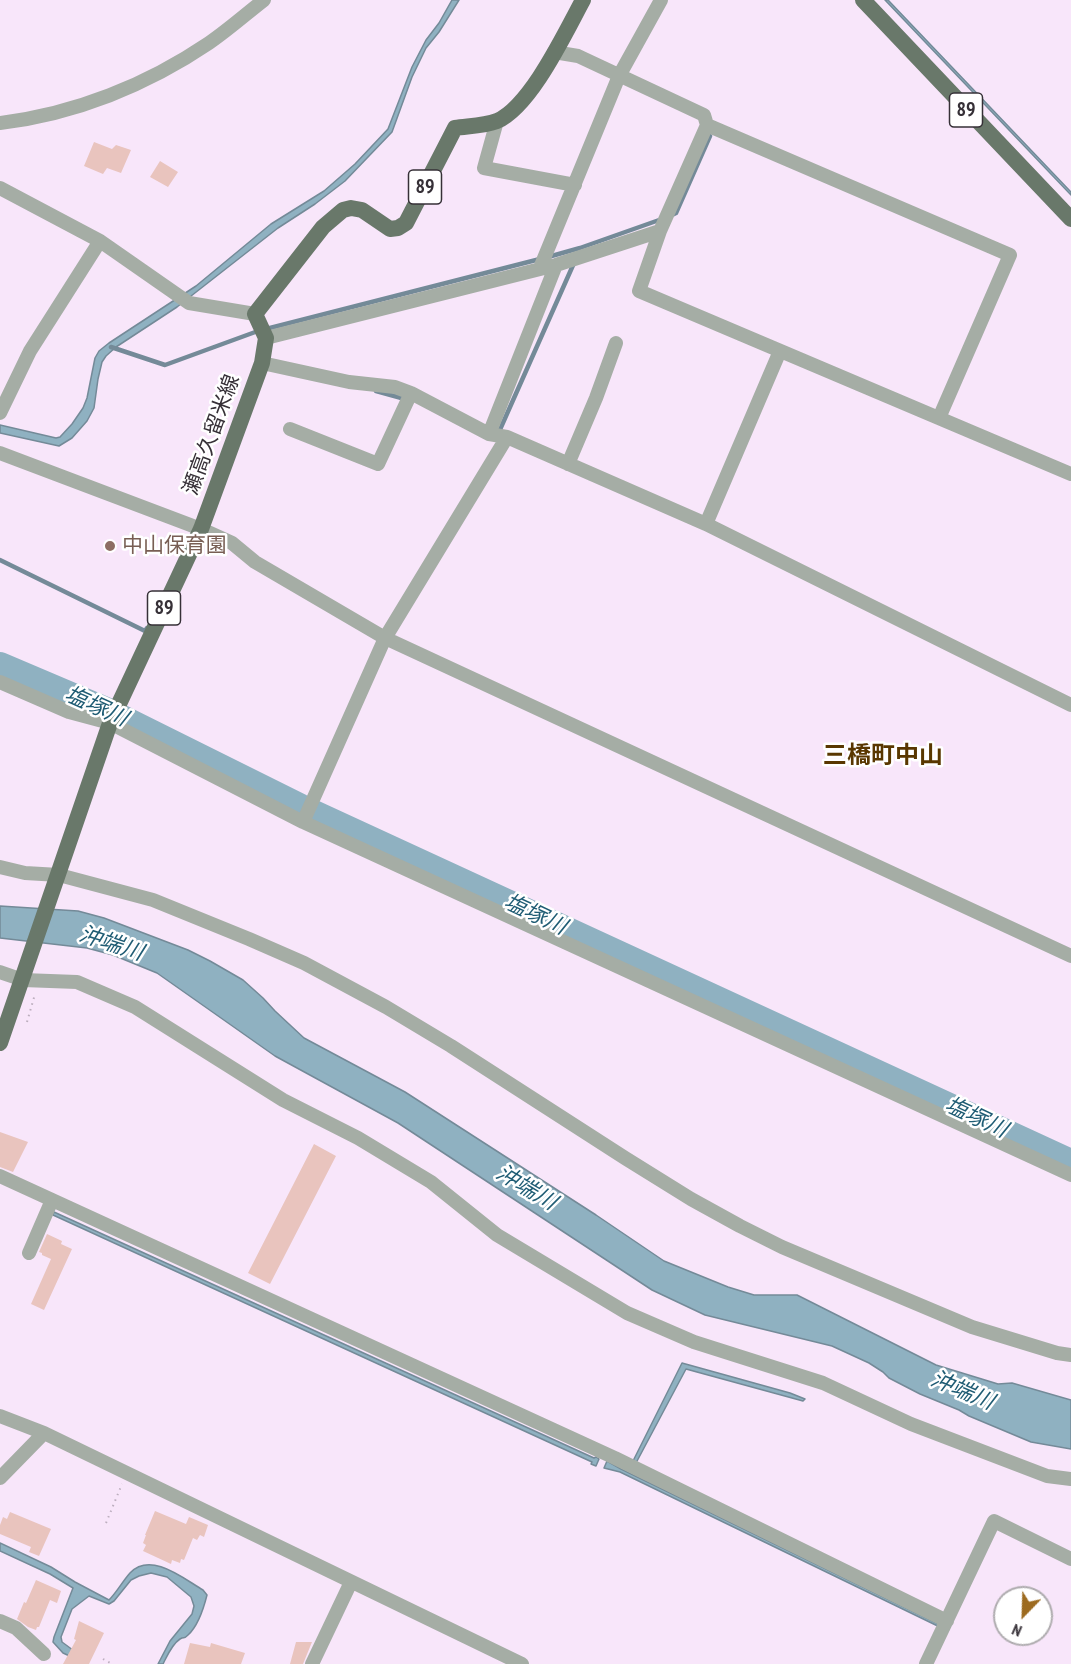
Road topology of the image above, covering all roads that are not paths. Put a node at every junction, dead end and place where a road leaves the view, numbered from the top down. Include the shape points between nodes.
1 (264, 0) edge
2 (583, 0) edge
3 (661, 0) edge
4 (863, 0) edge
5 (554, 52) junction
6 (619, 76) junction
7 (497, 121) junction
8 (0, 123) edge
9 (707, 125) junction
10 (575, 185) junction
11 (0, 188) edge
12 (1071, 219) edge
13 (660, 231) junction
14 (100, 241) junction
15 (556, 265) junction
16 (540, 268) junction
17 (261, 327) junction
18 (616, 343) dead end
19 (780, 351) junction
20 (262, 363) junction
21 (411, 393) junction
22 (0, 413) edge
23 (939, 418) junction
24 (290, 429) dead end
25 (489, 434) junction
26 (507, 437) junction
27 (0, 453) edge
28 (568, 464) junction
29 (1071, 474) edge
30 (706, 524) junction
31 (201, 530) junction
32 (385, 638) junction
33 (0, 682) edge
34 (1071, 705) edge
35 (110, 723) junction
36 (303, 822) junction
37 (0, 867) edge
38 (57, 879) junction
39 (1071, 956) edge
40 (0, 972) edge
41 (29, 977) junction
42 (0, 1043) edge
43 (1071, 1175) edge
44 (0, 1176) edge
45 (52, 1200) junction
46 (29, 1253) dead end
47 (1071, 1355) edge
48 (0, 1416) edge
49 (44, 1433) junction
50 (0, 1478) edge
51 (1071, 1479) edge
52 (1071, 1558) edge
53 (351, 1582) junction
54 (0, 1621) edge
55 (947, 1621) junction
56 (44, 1654) dead end
57 (312, 1664) edge
58 (522, 1664) edge
59 (926, 1664) edge

1 - 8 street via 210,43 148,79 60,112
2 - 5 main road, 瀬高久留米線 / 89
3 - 6 street
4 - 12 main road, 89
5 - 6 street via 578,56
5 - 7 main road, 瀬高久留米線 / 89 via 537,83 512,111
6 - 9 street via 704,115
6 - 10 street
7 - 10 street via 484,168
7 - 17 main road, 瀬高久留米線 / 89 via 455,128 406,223 398,228 390,229 362,210 351,208 323,227
9 - 13 street
9 - 23 street via 1010,255
10 - 16 street
11 - 14 street
13 - 15 street
13 - 19 street via 639,291
14 - 17 street via 189,303
14 - 22 street via 30,351
15 - 16 street
15 - 25 street
16 - 17 street
17 - 20 main road, 瀬高久留米線 / 89
18 - 28 street
19 - 23 street
19 - 30 street
20 - 21 street
20 - 31 main road, 瀬高久留米線 / 89
21 - 24 street via 378,464
21 - 25 street
23 - 29 street
25 - 26 street
26 - 28 street
26 - 32 street
27 - 31 street
28 - 30 street
30 - 34 street
31 - 32 street via 232,543 255,562
31 - 35 main road, 瀬高久留米線 / 89
32 - 36 street
32 - 39 street
33 - 35 street via 69,712
35 - 36 street
35 - 38 main road, 瀬高久留米線 / 89
36 - 43 street
37 - 38 street
38 - 41 main road, 瀬高久留米線 / 89
38 - 47 street via 153,900 304,963 451,1046 691,1199 782,1247 972,1327
40 - 41 street
41 - 42 main road, 瀬高久留米線 / 89
41 - 51 street via 77,982 135,1007 283,1100 358,1138 431,1182 497,1235 627,1313 694,1342 823,1383 911,1424 1047,1476
44 - 45 street
45 - 46 street
45 - 55 street via 615,1458
48 - 49 street
49 - 50 street
49 - 53 street
52 - 55 street via 993,1521
53 - 57 street
53 - 58 street
54 - 56 street via 16,1628
55 - 59 street

